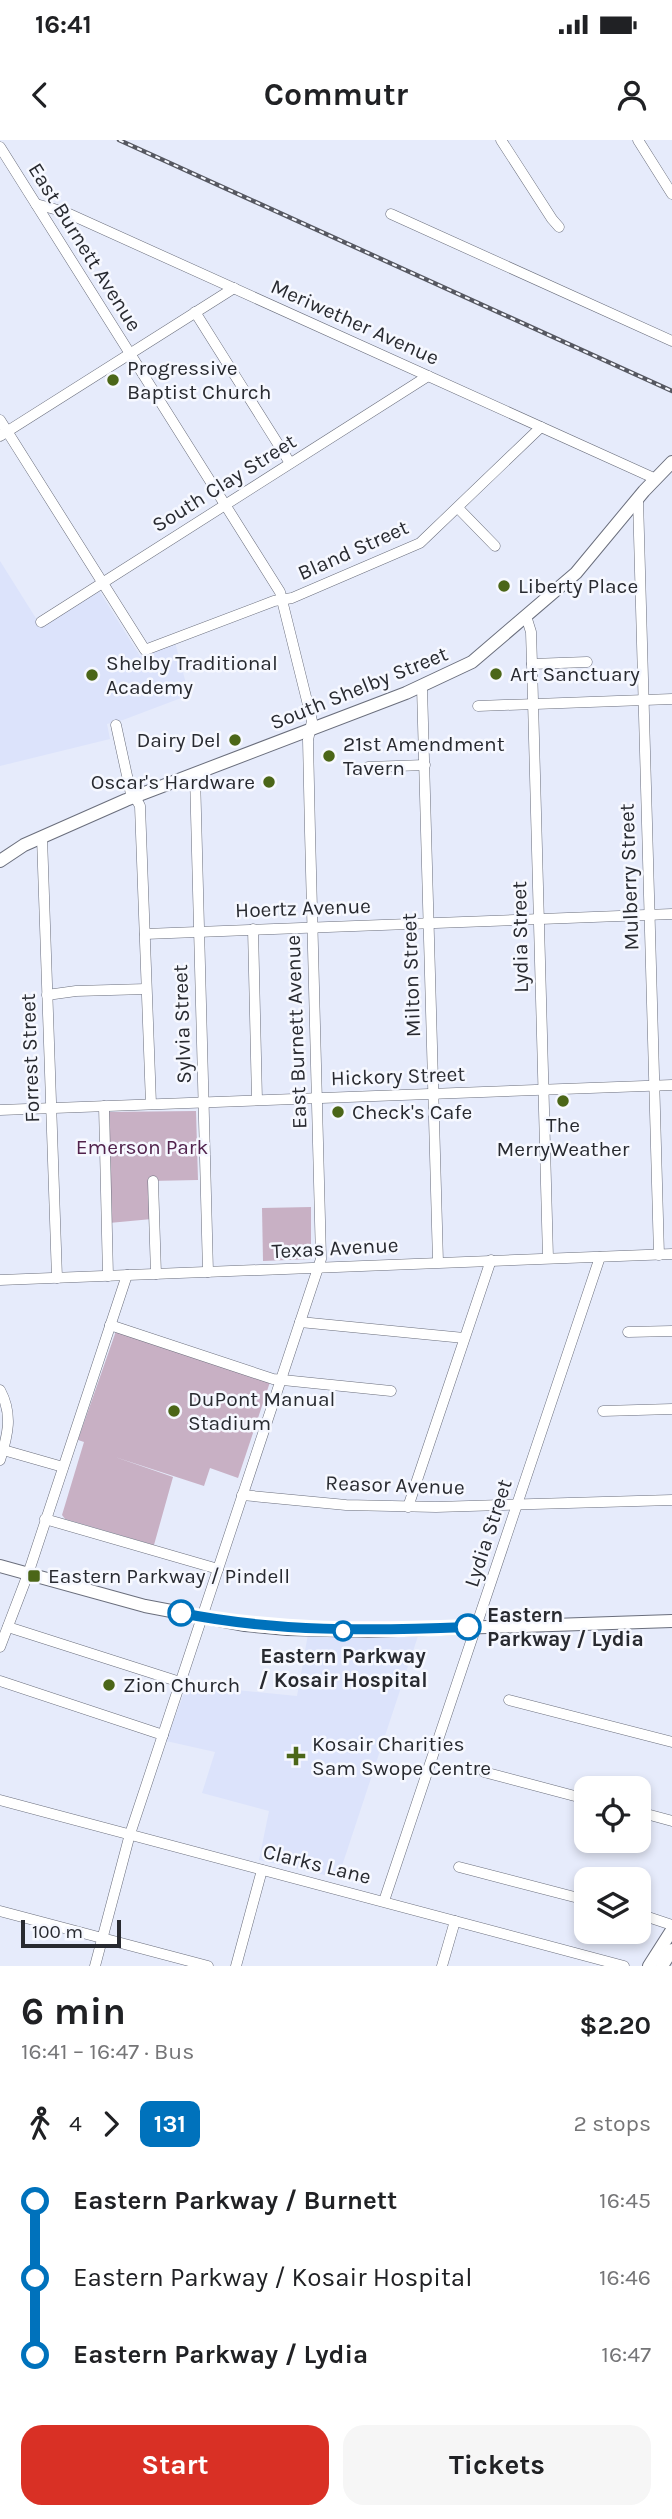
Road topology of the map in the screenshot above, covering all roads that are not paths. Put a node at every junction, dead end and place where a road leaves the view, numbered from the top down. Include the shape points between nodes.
1 (501, 140) edge
2 (638, 140) edge
3 (0, 147) edge
4 (672, 194) edge
5 (36, 204) junction
6 (391, 214) dead end
7 (559, 227) dead end
8 (234, 288) junction
9 (195, 313) junction
10 (672, 341) edge
11 (130, 354) junction
12 (428, 376) junction
13 (0, 420) edge
14 (541, 427) junction
15 (3, 433) edge
16 (672, 462) edge
17 (290, 463) junction
18 (656, 479) junction
19 (638, 499) junction
20 (225, 505) junction
21 (458, 508) junction
22 (495, 546) dead end
23 (101, 582) junction
24 (282, 599) junction
25 (526, 616) junction
26 (41, 622) dead end
27 (587, 662) dead end
28 (532, 664) junction
29 (422, 687) junction
30 (672, 699) edge
31 (643, 701) junction
32 (533, 705) junction
33 (478, 706) dead end
34 (116, 724) dead end
35 (311, 730) junction
36 (425, 765) junction
37 (368, 767) dead end
38 (195, 775) junction
39 (135, 797) junction
40 (42, 837) junction
41 (0, 861) edge
42 (672, 914) edge
43 (649, 915) junction
44 (539, 919) junction
45 (429, 923) junction
46 (313, 927) junction
47 (253, 929) junction
48 (199, 932) junction
49 (145, 934) junction
50 (146, 989) junction
51 (47, 995) junction
52 (672, 1084) edge
53 (654, 1085) junction
54 (543, 1089) junction
55 (433, 1094) junction
56 (317, 1098) junction
57 (257, 1100) junction
58 (204, 1102) junction
59 (151, 1104) junction
60 (104, 1106) junction
61 (51, 1108) junction
62 (0, 1110) edge
63 (153, 1181) dead end
64 (672, 1254) edge
65 (659, 1255) junction
66 (600, 1257) junction
67 (548, 1258) junction
68 (491, 1261) junction
69 (438, 1262) junction
70 (318, 1267) junction
71 (208, 1272) junction
72 (156, 1274) junction
73 (127, 1275) junction
74 (108, 1276) junction
75 (57, 1278) junction
76 (0, 1280) edge
77 (300, 1322) junction
78 (110, 1325) junction
79 (672, 1331) edge
80 (628, 1332) dead end
81 (464, 1338) junction
82 (281, 1380) junction
83 (0, 1390) edge
84 (391, 1391) dead end
85 (672, 1409) edge
86 (603, 1411) dead end
87 (1, 1453) edge
88 (63, 1467) junction
89 (242, 1495) junction
90 (672, 1500) edge
91 (518, 1505) junction
92 (408, 1507) junction
93 (45, 1519) junction
94 (0, 1566) edge
95 (218, 1569) junction
96 (28, 1574) junction
97 (202, 1618) junction
98 (672, 1621) edge
99 (8, 1627) junction
100 (477, 1627) junction
101 (0, 1647) edge
102 (0, 1681) edge
103 (180, 1682) junction
104 (509, 1700) dead end
105 (163, 1735) junction
106 (672, 1742) edge
107 (484, 1772) dead end
108 (574, 1796) edge
109 (0, 1800) edge
110 (651, 1815) edge
111 (672, 1821) edge
112 (130, 1834) junction
113 (459, 1867) dead end
114 (262, 1870) junction
115 (574, 1897) edge
116 (384, 1901) junction
117 (0, 1911) edge
118 (651, 1919) edge
119 (455, 1921) junction
120 (672, 1927) edge
121 (102, 1938) junction
122 (672, 1950) edge
123 (95, 1966) edge
124 (208, 1966) edge
125 (236, 1966) edge
126 (442, 1966) edge
127 (624, 1966) edge
128 (649, 1966) edge
129 (662, 1966) edge

1 - 7 street
2 - 4 street
3 - 5 street, East Burnett Avenue
5 - 8 street, Meriwether Avenue via 65,212
5 - 11 street, East Burnett Avenue
6 - 10 street
8 - 9 street
8 - 12 street, Meriwether Avenue
9 - 11 street
9 - 17 street
11 - 15 street
11 - 20 street, East Burnett Avenue
12 - 14 street, Meriwether Avenue
12 - 17 street, South Clay Street
13 - 15 street
14 - 18 street, Meriwether Avenue
14 - 21 street, Bland Street
15 - 23 street
16 - 18 main road, South Shelby Street
17 - 20 street, South Clay Street
18 - 19 main road, South Shelby Street
19 - 25 main road, South Shelby Street via 576,573
19 - 31 street, Mulberry Street
20 - 23 street, South Clay Street
20 - 24 street, East Burnett Avenue
21 - 22 street
21 - 24 street, Bland Street via 420,543
23 - 24 street, Bland Street via 145,650
23 - 26 street, South Clay Street
24 - 35 street, East Burnett Avenue via 308,700
25 - 28 street, Lydia Street
25 - 29 main road, South Shelby Street via 472,662
27 - 28 street
28 - 32 street, Lydia Street
29 - 35 main road, South Shelby Street
29 - 36 street, Milton Street
30 - 31 street
31 - 32 street
31 - 43 street, Mulberry Street
32 - 33 street
32 - 44 street, Lydia Street
34 - 39 street
35 - 38 main road, South Shelby Street
35 - 46 street, East Burnett Avenue
36 - 37 street
36 - 45 street, Milton Street
38 - 39 main road, South Shelby Street
38 - 48 street, Sylvia Street
39 - 40 main road, South Shelby Street
39 - 49 street via 140,806
40 - 41 main road, South Shelby Street
40 - 51 street, Forrest Street
42 - 43 street, Hoertz Avenue
43 - 44 street, Hoertz Avenue
43 - 53 street, Mulberry Street
44 - 45 street, Hoertz Avenue
44 - 54 street, Lydia Street
45 - 46 street, Hoertz Avenue
45 - 55 street, Milton Street
46 - 47 street, Hoertz Avenue
46 - 56 street, East Burnett Avenue
47 - 48 street, Hoertz Avenue
47 - 57 street
48 - 49 street, Hoertz Avenue
48 - 58 street, Sylvia Street
49 - 50 street
50 - 51 street
50 - 59 street
51 - 61 street, Forrest Street
52 - 53 street, Hickory Street
53 - 54 street, Hickory Street
53 - 65 street, Mulberry Street
54 - 55 street, Hickory Street
54 - 67 street, Lydia Street
55 - 56 street, Hickory Street
55 - 69 street, Milton Street
56 - 57 street, Hickory Street
56 - 70 street, East Burnett Avenue
57 - 58 street, Hickory Street
58 - 59 street, Hickory Street
58 - 71 street, Sylvia Street
59 - 60 street, Hickory Street
60 - 61 street, Hickory Street
60 - 74 street
61 - 62 street, Hickory Street
61 - 75 street, Forrest Street
63 - 72 street
64 - 65 street, Texas Avenue
65 - 66 street, Texas Avenue
66 - 67 street, Texas Avenue
66 - 91 street, Lydia Street
67 - 68 street, Texas Avenue
68 - 69 street, Texas Avenue
68 - 81 street
69 - 70 street, Texas Avenue
70 - 71 street, Texas Avenue
70 - 77 street, East Burnett Avenue
71 - 72 street, Texas Avenue
72 - 73 street, Texas Avenue
73 - 74 street, Texas Avenue
73 - 78 street
74 - 75 street, Texas Avenue
75 - 76 street, Texas Avenue
77 - 81 street
77 - 82 street, East Burnett Avenue
78 - 82 street
78 - 88 street
79 - 80 street
81 - 92 street
82 - 84 street
82 - 89 street, East Burnett Avenue
83 - 87 street via 9,1416
85 - 86 street
87 - 88 street
88 - 93 street
89 - 92 street, Reasor Avenue
89 - 95 street, East Burnett Avenue
90 - 91 street, Reasor Avenue
91 - 92 street, Reasor Avenue
91 - 100 street, Lydia Street
93 - 95 street
93 - 96 street
94 - 96 main road
95 - 97 street, East Burnett Avenue
96 - 97 main road
96 - 99 street
97 - 100 main road via 323,1630
97 - 103 street, East Burnett Avenue
98 - 100 main road
99 - 101 street
99 - 103 street
100 - 116 street, Lydia Street
102 - 105 street
103 - 105 street, East Burnett Avenue
104 - 106 street
105 - 112 street, East Burnett Avenue
107 - 108 street
109 - 112 street, Clarks Lane
110 - 111 street
112 - 114 street, Clarks Lane
112 - 121 street, East Burnett Avenue
113 - 115 street
114 - 116 street, Clarks Lane
114 - 125 street
116 - 119 street, Clarks Lane
117 - 121 street
118 - 120 street
119 - 126 street
119 - 127 street, Clarks Lane
120 - 128 main road
121 - 123 street, East Burnett Avenue
121 - 124 street
122 - 129 main road

